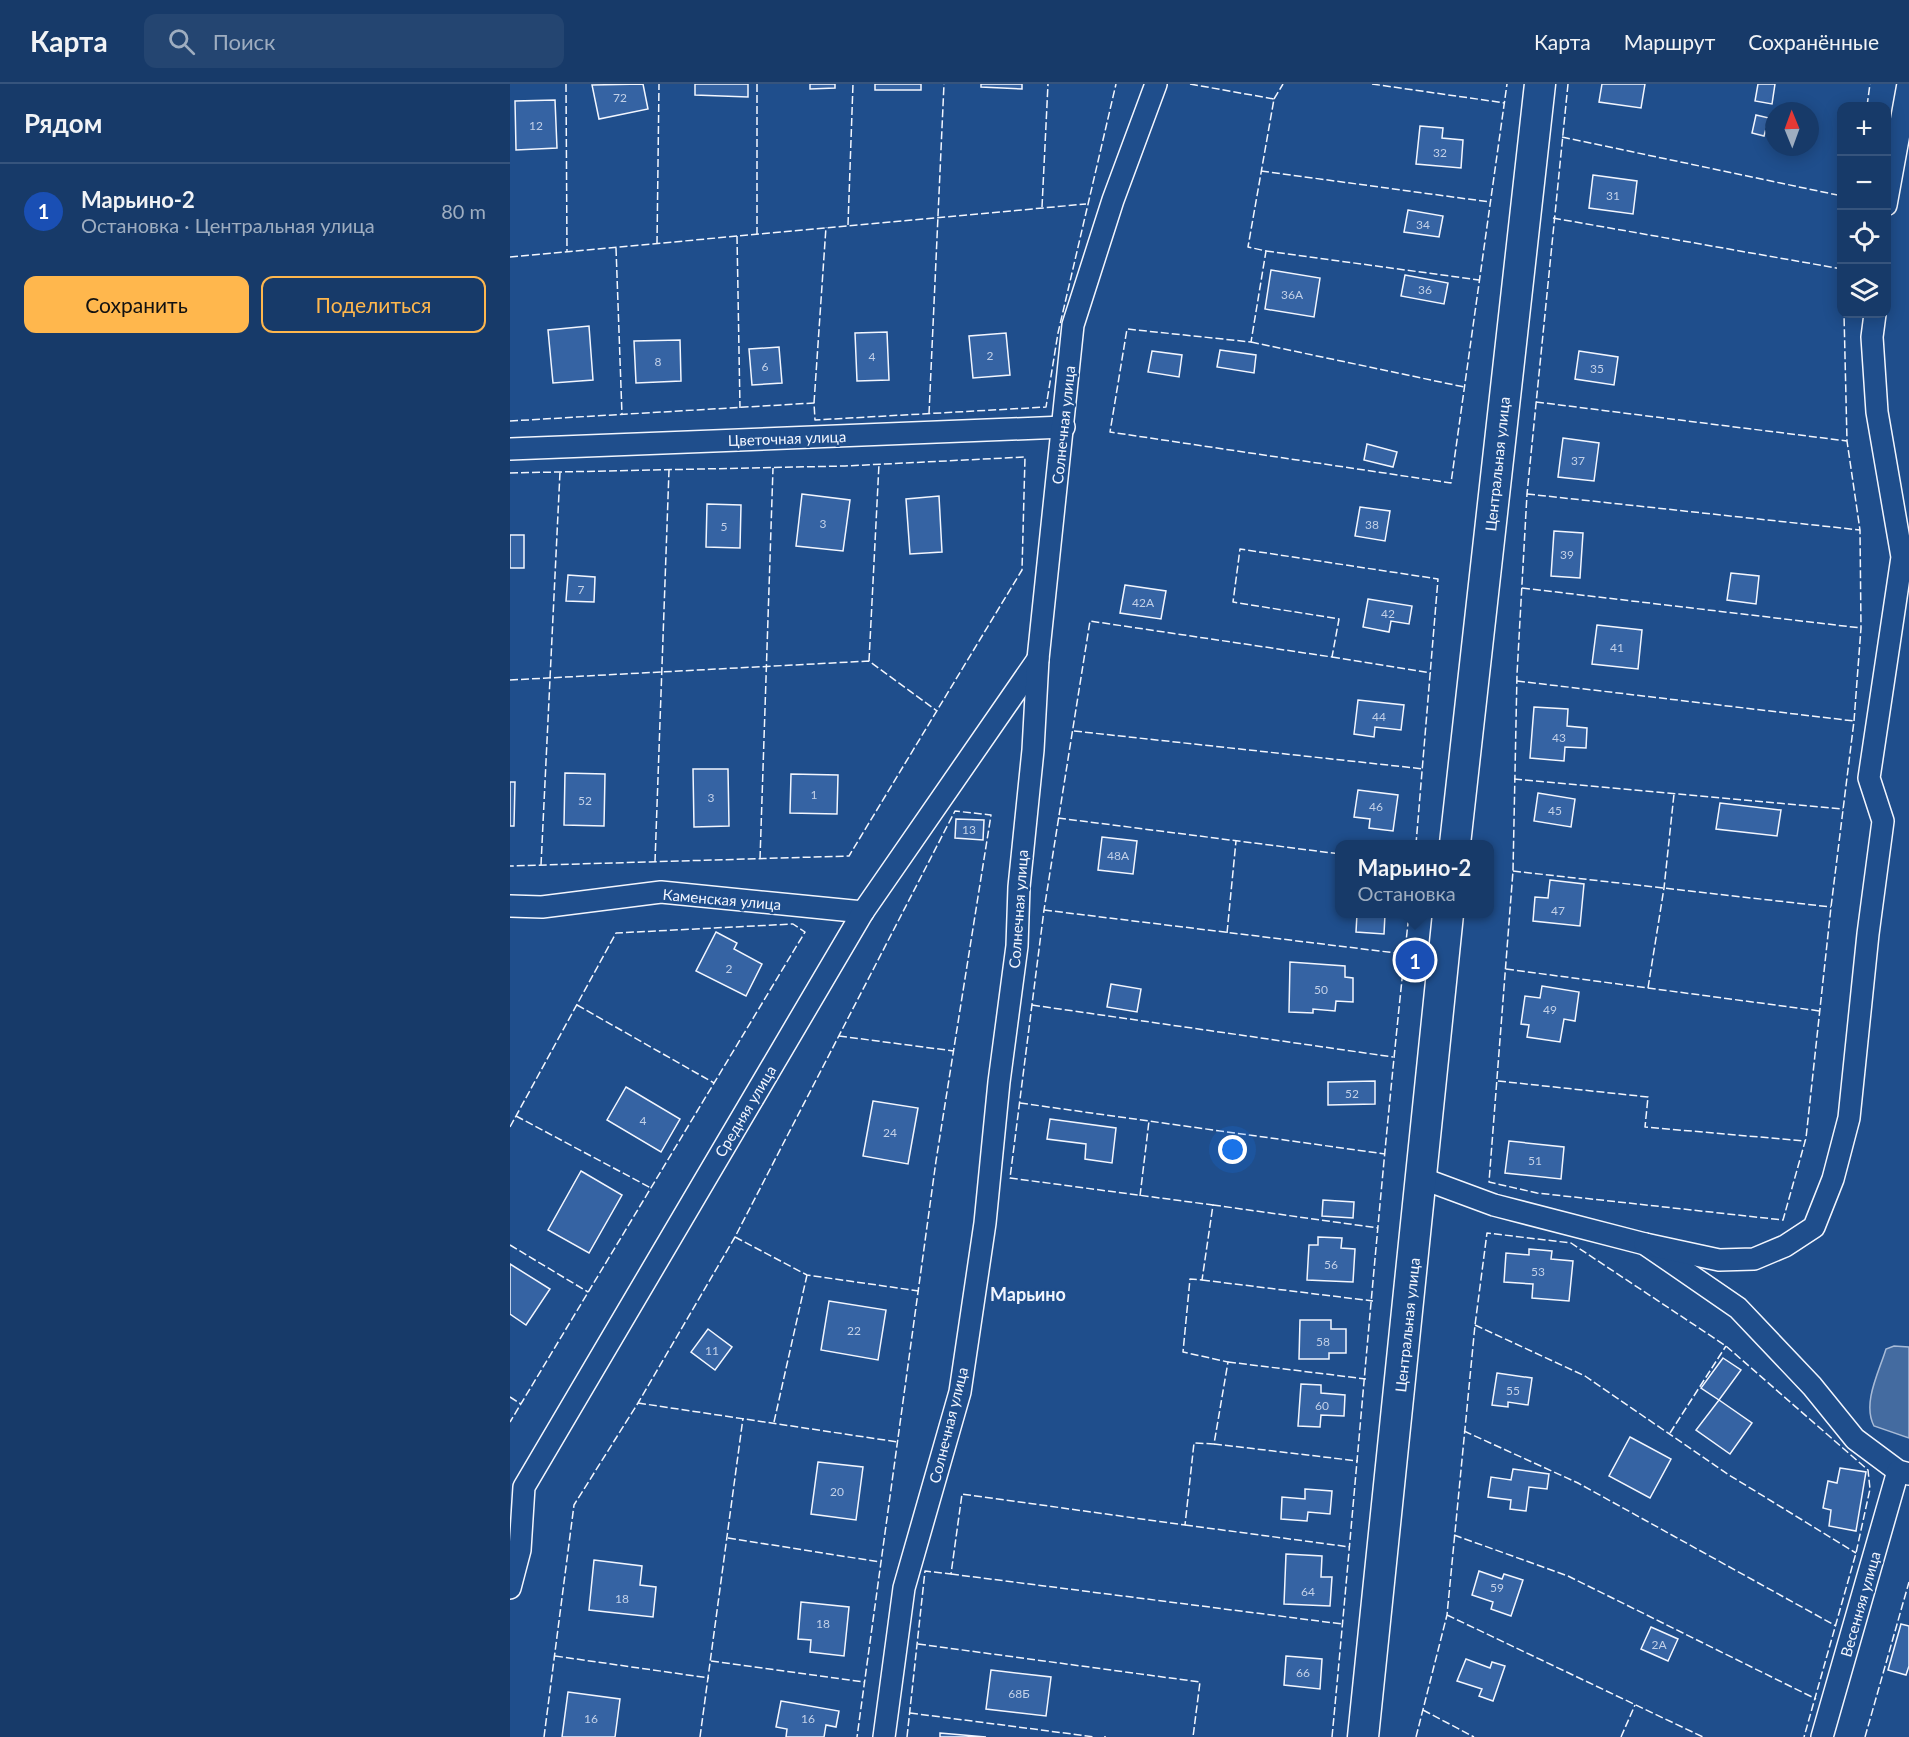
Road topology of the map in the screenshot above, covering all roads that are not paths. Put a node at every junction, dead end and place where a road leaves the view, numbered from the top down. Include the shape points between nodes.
1 (1156, 84) edge
2 (1540, 84) edge
3 (1908, 84) edge
4 (1891, 182) edge
5 (1874, 318) edge
6 (1064, 427) junction
7 (510, 449) edge
8 (1038, 659) junction
9 (1455, 840) edge
10 (510, 906) edge
11 (863, 912) junction
12 (1448, 918) edge
13 (1421, 1178) junction
14 (1645, 1244) junction
15 (1904, 1472) edge
16 (517, 1493) edge
17 (510, 1588) edge
18 (884, 1737) edge
19 (1364, 1737) edge
20 (1822, 1737) edge

1 - 6 street, Солнечная улица via 1073,325
2 - 9 main road, Центральная улица
3 - 4 street
5 - 14 street via 1877,412 1902,557 1869,778 1883,821 1850,1118 1814,1227 1785,1246 1754,1259 1719,1260
6 - 7 street, Цветочная улица
6 - 8 street, Солнечная улица
8 - 11 street, Средняя улица
8 - 18 street, Солнечная улица via 1017,946 985,1223 960,1392 904,1588
10 - 11 street, Каменская улица via 542,907 661,892
11 - 16 street, Средняя улица
12 - 13 main road, Центральная улица
13 - 14 street via 1494,1204
13 - 19 main road, Центральная улица
14 - 15 street via 1738,1308 1812,1386 1855,1439
15 - 20 street, Весенняя улица
16 - 17 street, Средняя улица via 520,1550

